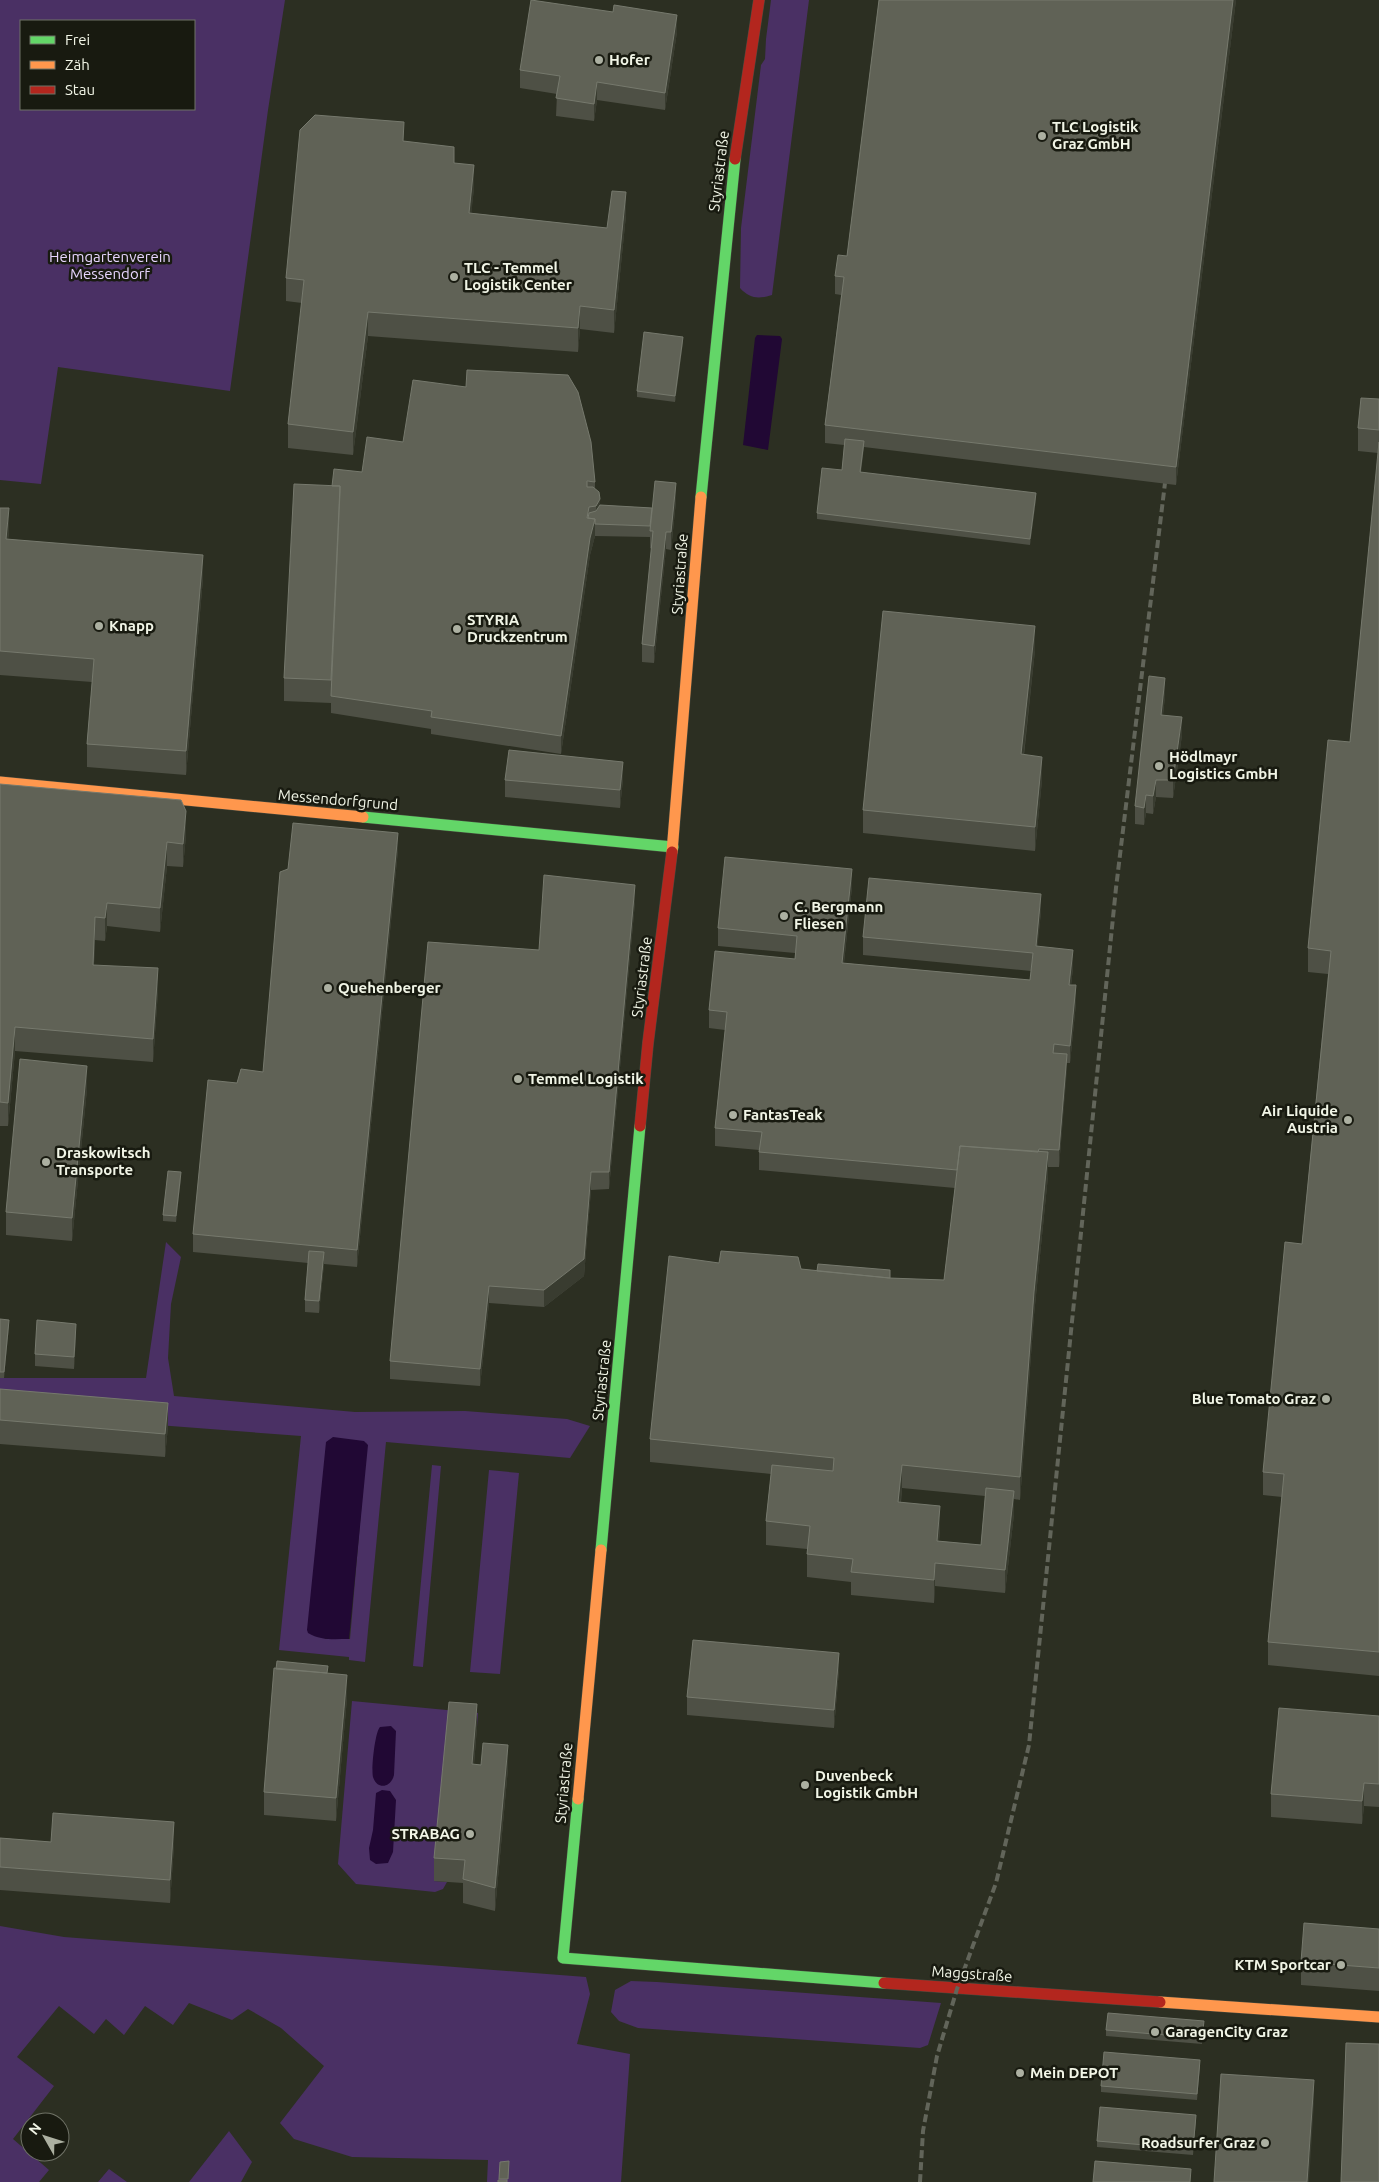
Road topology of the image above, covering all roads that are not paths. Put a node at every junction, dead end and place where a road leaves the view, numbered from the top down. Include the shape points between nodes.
1 (759, 0) edge
2 (0, 782) edge
3 (673, 847) junction
4 (562, 1958) joint
5 (1379, 2017) edge

1 - 3 street, Styriastraße via 738,135 708,408
2 - 3 street, Messendorfgrund
3 - 4 street, Styriastraße via 648,1043
4 - 5 street, Maggstraße

